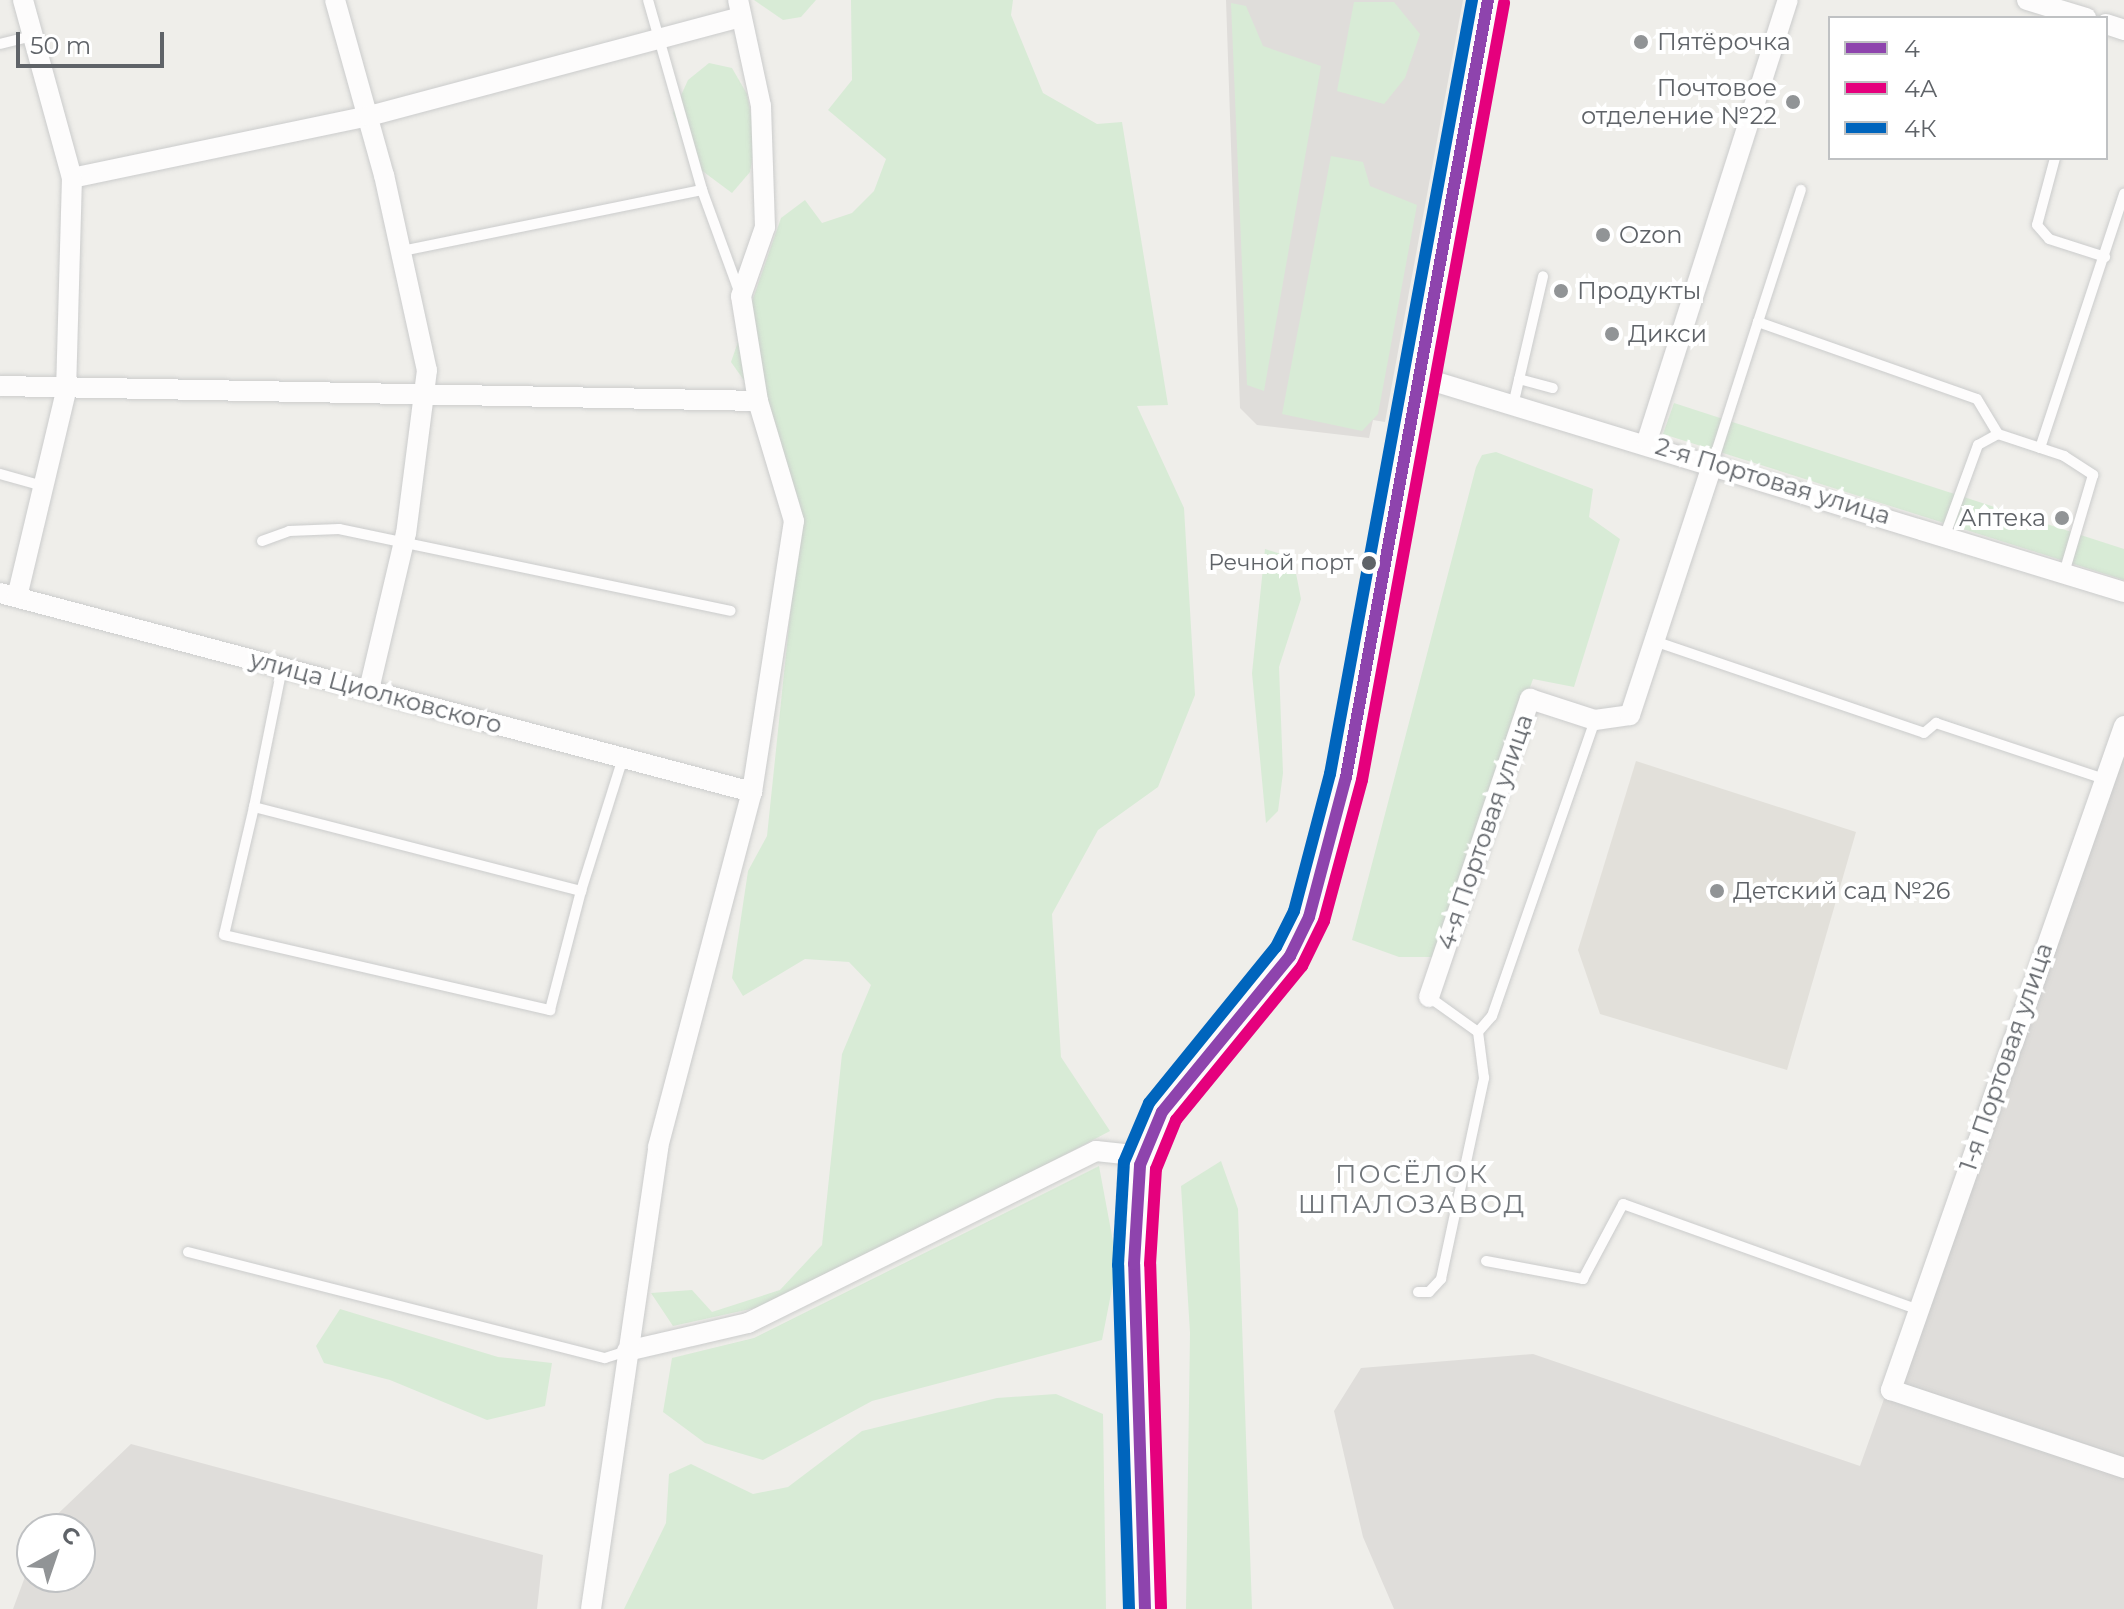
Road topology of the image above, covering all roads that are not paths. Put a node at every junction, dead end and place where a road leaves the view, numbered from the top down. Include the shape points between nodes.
1 (23, 0) edge
2 (335, 0) edge
3 (648, 0) edge
4 (1488, 0) edge
5 (1788, 0) edge
6 (2027, 0) edge
7 (739, 8) edge
8 (2079, 16) edge
9 (33, 36) junction
10 (660, 38) junction
11 (0, 44) edge
12 (369, 116) junction
13 (2054, 160) edge
14 (72, 178) junction
15 (702, 190) junction
16 (1801, 190) dead end
17 (2124, 194) edge
18 (2119, 226) edge
19 (402, 251) junction
20 (2105, 257) junction
21 (1543, 276) dead end
22 (741, 296) junction
23 (1758, 322) junction
24 (1420, 377) junction
25 (1519, 379) junction
26 (0, 386) edge
27 (1553, 388) dead end
28 (66, 392) junction
29 (427, 399) junction
30 (758, 401) junction
31 (1514, 401) junction
32 (1998, 434) junction
33 (1647, 441) junction
34 (2040, 448) junction
35 (1713, 462) junction
36 (0, 474) edge
37 (43, 486) junction
38 (1945, 535) junction
39 (404, 539) junction
40 (262, 541) dead end
41 (2064, 573) junction
42 (2124, 592) edge
43 (9, 595) edge
44 (730, 611) dead end
45 (1654, 641) junction
46 (282, 668) junction
47 (369, 690) junction
48 (1595, 720) junction
49 (2124, 726) edge
50 (623, 758) junction
51 (2104, 779) junction
52 (752, 792) junction
53 (254, 807) junction
54 (581, 891) junction
55 (1429, 997) joint
56 (1478, 1032) junction
57 (1143, 1156) junction
58 (188, 1252) dead end
59 (1486, 1261) dead end
60 (1418, 1292) dead end
61 (1919, 1310) junction
62 (627, 1351) junction
63 (2124, 1468) edge
64 (591, 1609) edge
65 (1145, 1609) edge

1 - 9 street
2 - 12 street
3 - 10 lane
4 - 24 street
5 - 33 street
6 - 8 street
7 - 10 street
7 - 22 street via 761,106 765,227
9 - 11 lane
9 - 14 street
10 - 12 street
10 - 15 lane
12 - 14 street
12 - 19 street
13 - 20 lane via 2037,225 2049,239
14 - 28 street
15 - 19 lane
15 - 22 lane
16 - 23 lane
17 - 18 lane
18 - 20 lane
19 - 29 street
20 - 34 lane
21 - 25 lane
22 - 30 street
23 - 32 lane via 1977,399
23 - 35 lane
24 - 31 street, 2-я Портовая улица
24 - 57 street via 1346,777 1309,917 1290,956 1162,1112
25 - 27 lane
25 - 31 lane
26 - 28 street
28 - 29 street
28 - 37 street
29 - 30 street
29 - 39 street
30 - 52 street via 794,521
31 - 33 street, 2-я Портовая улица
32 - 34 lane
32 - 38 lane via 1978,445
33 - 35 street, 2-я Портовая улица
34 - 41 lane via 2093,475
35 - 38 street, 2-я Портовая улица
35 - 45 street
36 - 37 lane
37 - 43 street
38 - 41 street, 2-я Портовая улица
39 - 40 lane via 339,529 289,531
39 - 44 lane
39 - 47 street
41 - 42 street, 2-я Портовая улица
43 - 46 street, улица Циолковского
45 - 48 street via 1630,715
45 - 51 lane via 1924,733 1936,723
46 - 47 street, улица Циолковского
46 - 53 lane
47 - 50 street, улица Циолковского
48 - 55 street, 4-я Портовая улица via 1530,699
48 - 56 lane via 1492,1016
49 - 51 street, 1-я Портовая улица
50 - 52 street, улица Циолковского
50 - 54 lane
51 - 61 street, 1-я Портовая улица
52 - 62 street via 658,1147
53 - 54 lane
53 - 54 lane via 224,935 550,1010
55 - 56 lane
56 - 60 lane via 1484,1078 1470,1165 1441,1279 1429,1292
57 - 62 street via 1096,1151 748,1323
57 - 65 street via 1134,1264
58 - 62 lane via 605,1358
59 - 61 lane via 1583,1279 1623,1204
61 - 63 street, 1-я Портовая улица via 1891,1390
62 - 64 street

